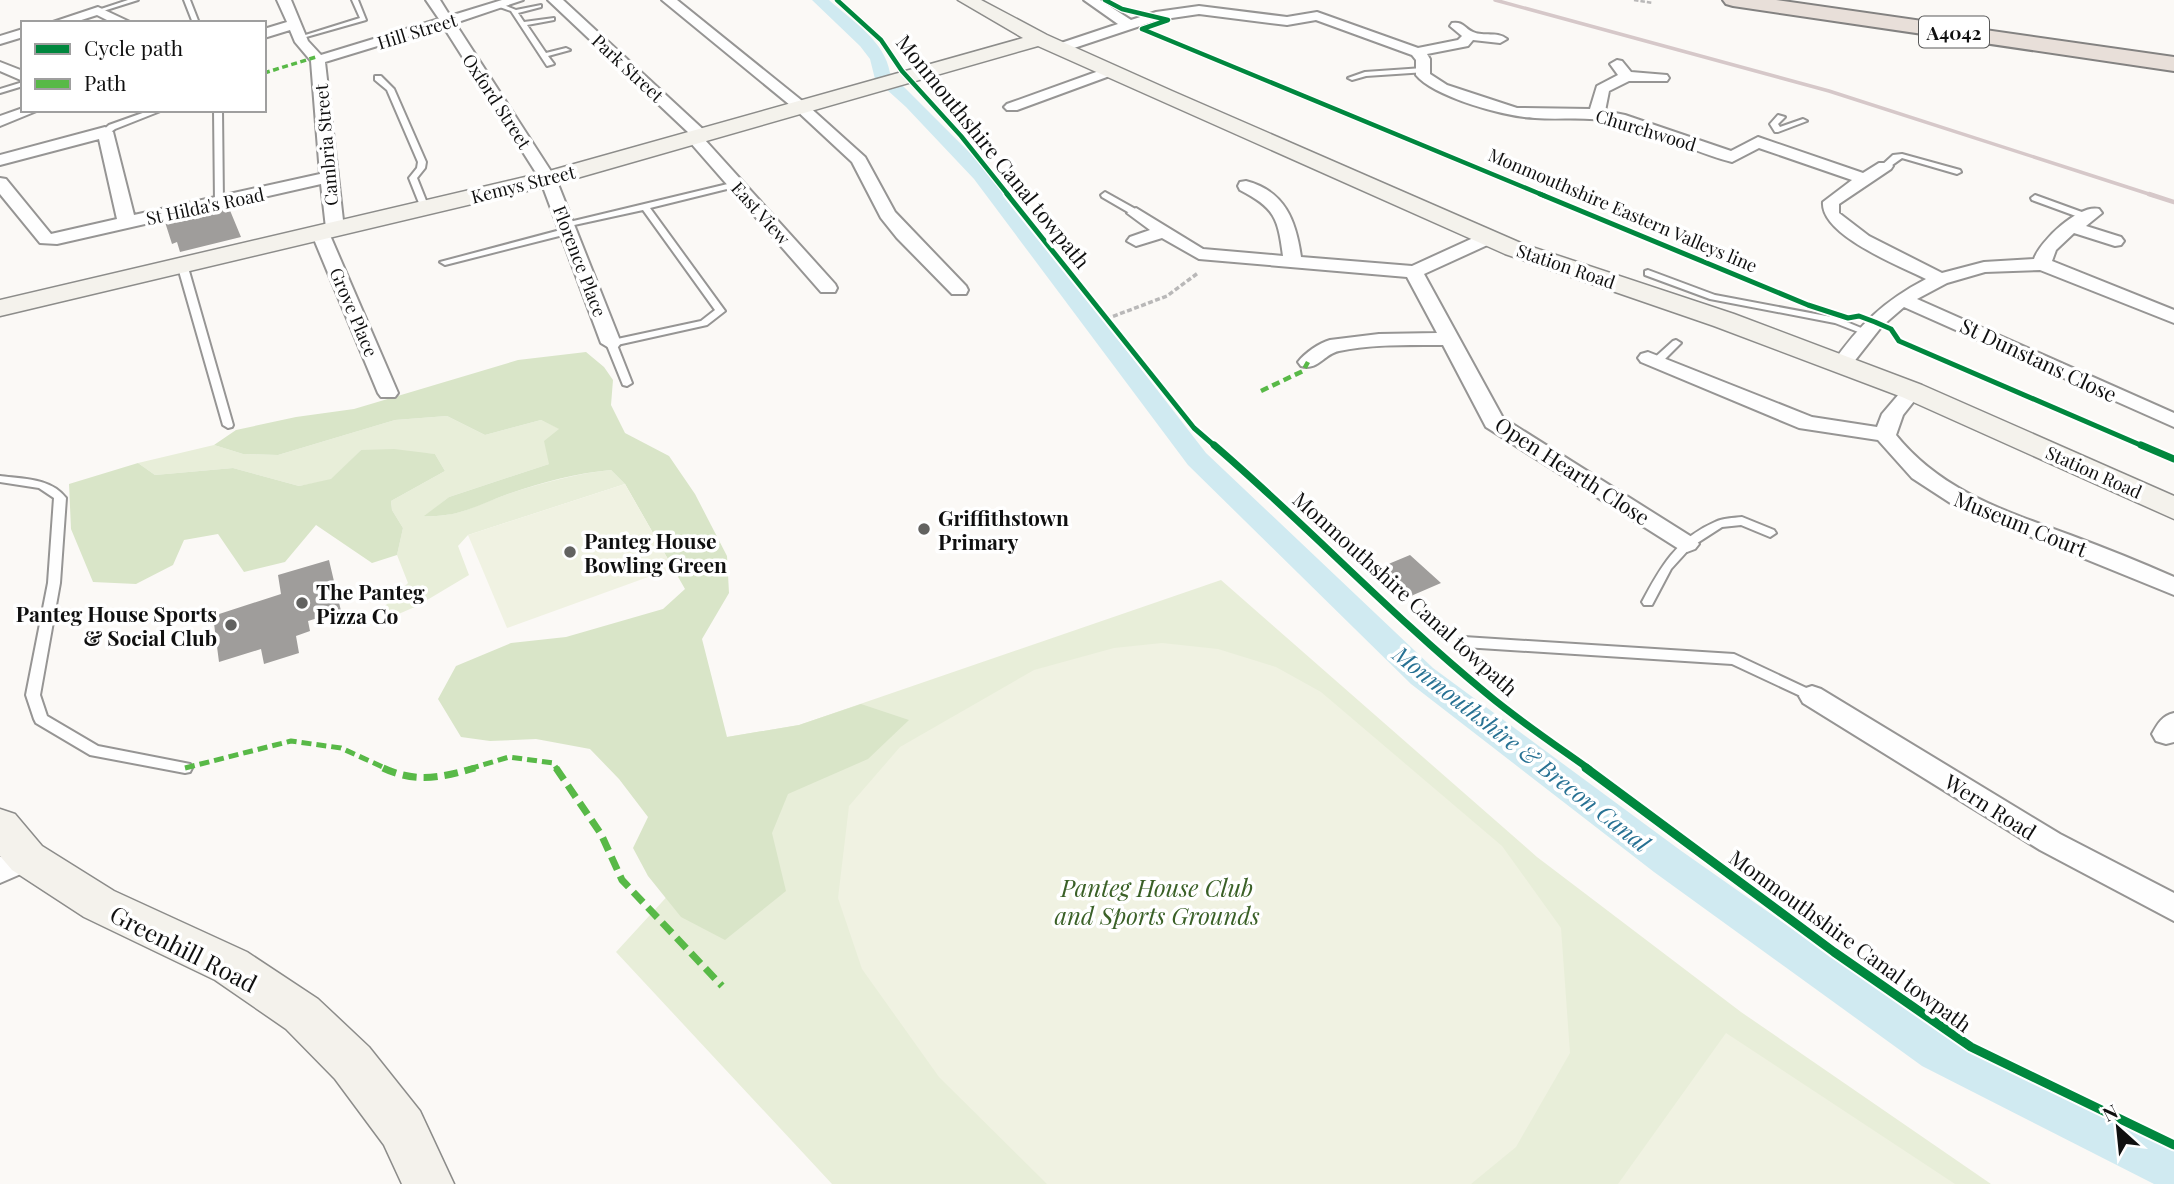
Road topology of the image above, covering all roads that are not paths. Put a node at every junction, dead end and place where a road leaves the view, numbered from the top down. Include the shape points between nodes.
1 (135, 0) edge
2 (187, 0) edge
3 (284, 0) edge
4 (355, 0) edge
5 (433, 0) edge
6 (555, 0) edge
7 (669, 0) edge
8 (967, 0) edge
9 (1091, 0) edge
10 (1733, 0) edge
11 (1792, 0) edge
12 (498, 2) edge
13 (515, 6) edge
14 (540, 6) dead end
15 (98, 11) junction
16 (552, 19) dead end
17 (64, 21) edge
18 (120, 21) edge
19 (195, 21) edge
20 (446, 23) junction
21 (523, 24) junction
22 (1129, 25) junction
23 (1457, 26) dead end
24 (298, 31) junction
25 (21, 34) edge
26 (266, 34) edge
27 (1471, 36) junction
28 (1500, 39) dead end
29 (0, 40) edge
30 (1050, 43) junction
31 (566, 50) dead end
32 (1417, 52) junction
33 (544, 55) junction
34 (2174, 55) edge
35 (318, 60) junction
36 (550, 64) dead end
37 (2174, 64) edge
38 (0, 66) edge
39 (1423, 70) junction
40 (1110, 71) junction
41 (21, 77) edge
42 (378, 78) dead end
43 (1353, 78) dead end
44 (1662, 79) dead end
45 (21, 84) edge
46 (0, 91) edge
47 (801, 107) junction
48 (1012, 107) dead end
49 (26, 112) edge
50 (154, 112) edge
51 (218, 112) edge
52 (1598, 113) junction
53 (0, 121) edge
54 (1803, 121) dead end
55 (1780, 124) joint
56 (105, 132) junction
57 (698, 137) junction
58 (1758, 142) junction
59 (1732, 157) junction
60 (0, 160) edge
61 (1885, 166) joint
62 (1709, 171) dead end
63 (1956, 172) dead end
64 (330, 177) junction
65 (548, 179) junction
66 (1864, 179) junction
67 (0, 183) edge
68 (736, 184) junction
69 (1246, 186) dead end
70 (1105, 195) dead end
71 (2035, 198) dead end
72 (219, 203) junction
73 (645, 207) junction
74 (425, 208) junction
75 (1136, 213) joint
76 (2084, 219) junction
77 (132, 221) junction
78 (567, 227) junction
79 (327, 230) junction
80 (1163, 231) junction
81 (1488, 238) junction
82 (1136, 241) dead end
83 (2115, 241) dead end
84 (1293, 261) junction
85 (446, 262) dead end
86 (182, 264) junction
87 (2042, 264) junction
88 (1414, 272) junction
89 (1648, 273) dead end
90 (1940, 279) junction
91 (828, 288) dead end
92 (959, 290) dead end
93 (1902, 299) junction
94 (0, 308) edge
95 (2174, 317) edge
96 (1866, 332) junction
97 (1450, 339) junction
98 (611, 343) junction
99 (1676, 344) dead end
100 (1652, 360) joint
101 (1308, 362) dead end
102 (1842, 364) junction
103 (627, 383) dead end
104 (1912, 391) junction
105 (388, 393) dead end
106 (2174, 421) edge
107 (228, 425) dead end
108 (1885, 435) junction
109 (0, 479) edge
110 (2174, 509) edge
111 (1770, 533) dead end
112 (1687, 544) junction
113 (2174, 587) edge
114 (1648, 602) dead end
115 (1464, 642) dead end
116 (1812, 696) joint
117 (185, 768) dead end
118 (9, 852) edge
119 (2174, 908) edge
120 (428, 1184) edge

1 - 15 lane
2 - 19 lane
3 - 24 street
4 - 24 lane via 364,19
5 - 20 street, Oxford Street
6 - 57 street, Park Street
7 - 47 street
8 - 30 street, Station Road
9 - 22 street
10 - 37 highway, A4042
11 - 34 highway, A4042
12 - 13 street, Hill Street
12 - 20 street, Hill Street
13 - 14 lane
13 - 21 lane
15 - 17 street
15 - 18 street
16 - 21 lane
20 - 35 street, Hill Street
20 - 65 street, Oxford Street
21 - 33 lane
22 - 30 street
22 - 32 street via 1199,10 1287,21 1323,11
23 - 27 street
24 - 26 street
24 - 35 street
25 - 29 street
27 - 28 street
27 - 32 street via 1463,43
30 - 40 street, Station Road
30 - 47 street, Kemys Street
31 - 33 lane
32 - 39 street
33 - 36 lane
35 - 64 street, Cambria Street
38 - 41 street
39 - 43 lane
39 - 52 street, Churchwood via 1442,88 1505,109 1536,114
40 - 48 street
40 - 81 street, Station Road
42 - 74 lane via 390,89 422,162 413,178
44 - 52 street via 1622,70 1602,89
45 - 46 lane
47 - 57 street, Kemys Street
47 - 92 street via 859,160 887,214
49 - 53 street
50 - 56 lane
51 - 72 lane
52 - 59 street, Churchwood
54 - 55 lane
55 - 58 street, Churchwood
56 - 60 street
56 - 77 street, St Hilda's Road via 124,217
57 - 65 street, Kemys Street
57 - 68 street, East View
58 - 59 street, Churchwood
58 - 66 street
59 - 62 street, Churchwood
61 - 63 lane via 1902,156
61 - 66 street
64 - 72 street, St Hilda's Road
64 - 79 street, Cambria Street
65 - 74 street, Kemys Street
65 - 78 street, Florence Place
66 - 90 street via 1831,202 1831,213 1840,225
67 - 77 street via 46,239
68 - 73 lane
68 - 91 street, East View
69 - 84 street via 1275,193 1286,214
70 - 75 lane
71 - 76 lane
72 - 77 street, St Hilda's Road
73 - 78 lane
73 - 98 lane via 720,310 704,323
74 - 79 street, Kemys Street
75 - 80 street
76 - 83 street
76 - 87 street via 2042,254
78 - 85 lane
78 - 98 street, Florence Place
79 - 86 street, Kemys Street
79 - 105 street, Grove Place
80 - 82 street
80 - 84 street via 1199,254
81 - 88 street
81 - 102 street, Station Road
84 - 88 street
86 - 94 street, Kemys Street
86 - 107 lane
87 - 90 street via 1984,267
87 - 95 street
88 - 97 street, Open Hearth Close
89 - 96 lane via 1713,297 1837,321
90 - 93 street
93 - 96 street
93 - 106 street, St Dunstans Close
96 - 102 street
97 - 101 street via 1322,341
97 - 112 street, Open Hearth Close via 1494,422
98 - 103 lane
99 - 100 lane
100 - 108 street via 1807,423
102 - 104 street, Station Road
104 - 108 street via 1893,414
104 - 110 street, Station Road
108 - 113 street, Museum Court via 1896,453 1918,472 1965,503
109 - 117 lane via 47,487 60,498 54,583 33,695 41,719 95,751
111 - 112 lane via 1735,520 1719,524
112 - 114 lane via 1666,567
115 - 116 lane via 1734,659
116 - 119 street, Wern Road via 2050,842
118 - 120 street, Greenhill Road via 99,904 231,966 302,1014 352,1063 402,1128

